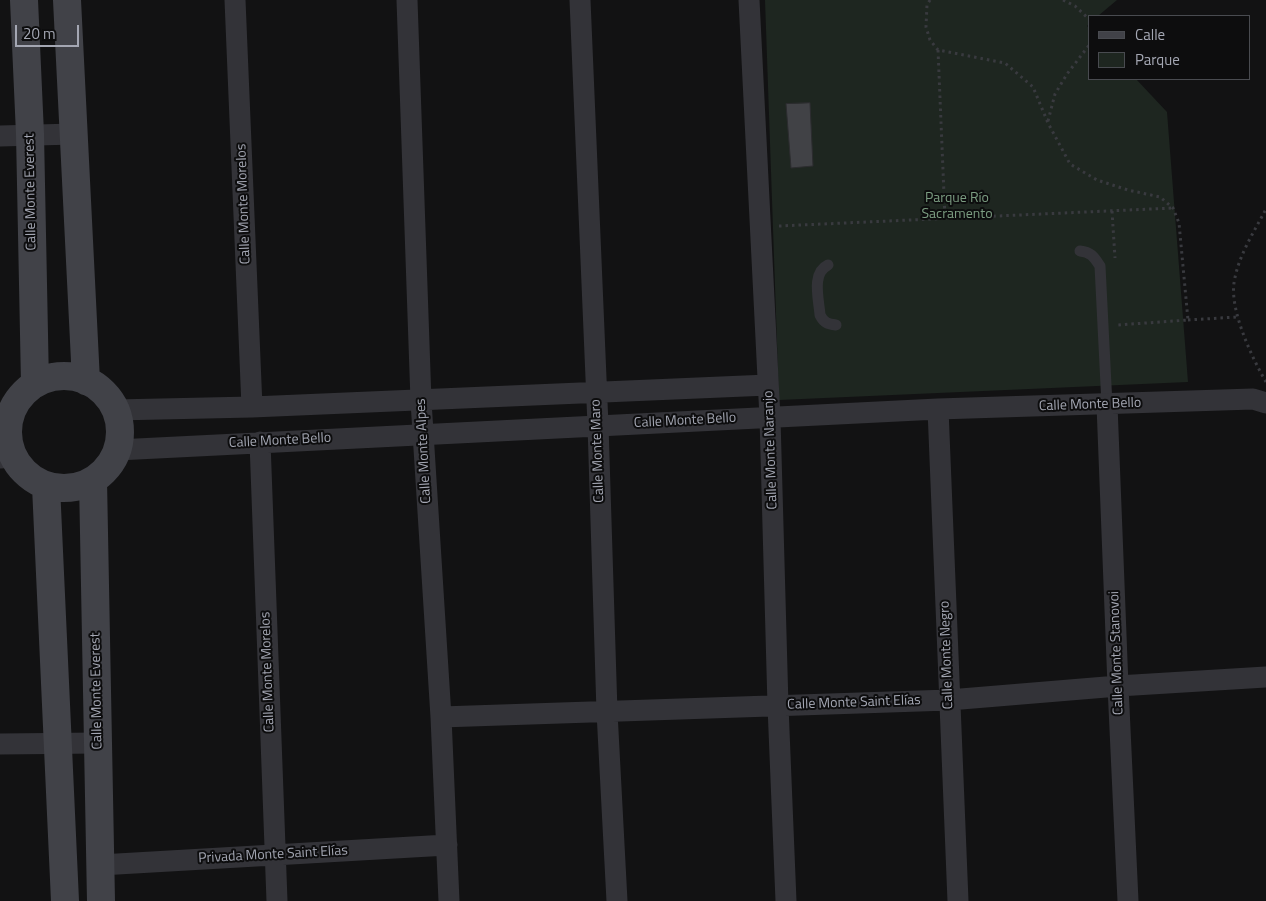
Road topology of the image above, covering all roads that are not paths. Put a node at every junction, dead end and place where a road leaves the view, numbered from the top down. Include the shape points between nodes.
1 (24, 0) edge
2 (67, 0) edge
3 (235, 0) edge
4 (406, 0) edge
5 (580, 0) edge
6 (749, 0) edge
7 (30, 134) junction
8 (74, 134) junction
9 (0, 136) edge
10 (1080, 252) dead end
11 (828, 264) dead end
12 (836, 325) dead end
13 (86, 381) junction
14 (35, 384) junction
15 (768, 385) junction
16 (596, 391) junction
17 (421, 401) junction
18 (1260, 401) edge
19 (1107, 405) junction
20 (252, 407) junction
21 (938, 409) junction
22 (115, 410) junction
23 (5, 416) edge
24 (770, 418) junction
25 (598, 425) junction
26 (423, 434) junction
27 (260, 442) junction
28 (117, 450) junction
29 (7, 457) edge
30 (93, 480) junction
31 (46, 486) junction
32 (1266, 677) edge
33 (1118, 686) junction
34 (949, 700) junction
35 (778, 706) junction
36 (607, 712) junction
37 (441, 717) junction
38 (58, 742) junction
39 (98, 743) junction
40 (0, 744) edge
41 (447, 845) junction
42 (275, 854) junction
43 (100, 865) junction
44 (65, 901) edge
45 (102, 901) edge
46 (277, 901) edge
47 (449, 901) edge
48 (617, 901) edge
49 (786, 901) edge
50 (958, 901) edge
51 (1128, 901) edge

1 - 7 street, Calle Monte Everest
2 - 8 street
3 - 20 street, Calle Monte Morelos
4 - 17 street, Calle Monte Alpes
5 - 16 street, Calle Monte Maro
6 - 15 street, Calle Monte Naranjo
7 - 8 street
7 - 9 street
7 - 14 street, Calle Monte Everest
8 - 13 street
10 - 19 lane via 1093,255 1100,266
11 - 12 lane via 817,278 820,315 827,324
13 - 14 street via 69,376
13 - 22 street via 108,397
14 - 23 street
15 - 16 street
15 - 24 street, Calle Monte Naranjo
16 - 17 street
16 - 25 street, Calle Monte Maro
17 - 20 street
17 - 26 street, Calle Monte Alpes
18 - 19 street, Calle Monte Bello
19 - 21 street, Calle Monte Bello
19 - 33 street, Calle Monte Stanovoi
20 - 22 street
21 - 24 street, Calle Monte Bello
21 - 34 street, Calle Monte Negro
22 - 28 street via 120,423
23 - 29 street
24 - 25 street, Calle Monte Bello
24 - 35 street, Calle Monte Naranjo
25 - 26 street, Calle Monte Bello
25 - 36 street, Calle Monte Maro
26 - 27 street, Calle Monte Bello
26 - 37 street, Calle Monte Alpes
27 - 28 street, Calle Monte Bello
27 - 42 street, Calle Monte Morelos
28 - 30 street via 108,467
29 - 31 street
30 - 31 street via 78,486
30 - 39 street, Calle Monte Everest
31 - 38 street
32 - 33 street, Calle Monte Saint Elías
33 - 34 street, Calle Monte Saint Elías
33 - 51 street, Calle Monte Stanovoi
34 - 35 street, Calle Monte Saint Elías
34 - 50 street, Calle Monte Negro
35 - 36 street, Calle Monte Saint Elías
35 - 49 street, Calle Monte Naranjo
36 - 37 street, Calle Monte Saint Elías
36 - 48 street, Calle Monte Maro
37 - 41 street, Calle Monte Alpes
38 - 39 street
38 - 40 street
38 - 44 street
39 - 43 street, Calle Monte Everest
41 - 42 street, Privada Monte Saint Elías
41 - 47 street, Calle Monte Alpes
42 - 43 street, Privada Monte Saint Elías
42 - 46 street, Calle Monte Morelos
43 - 45 street, Calle Monte Everest

